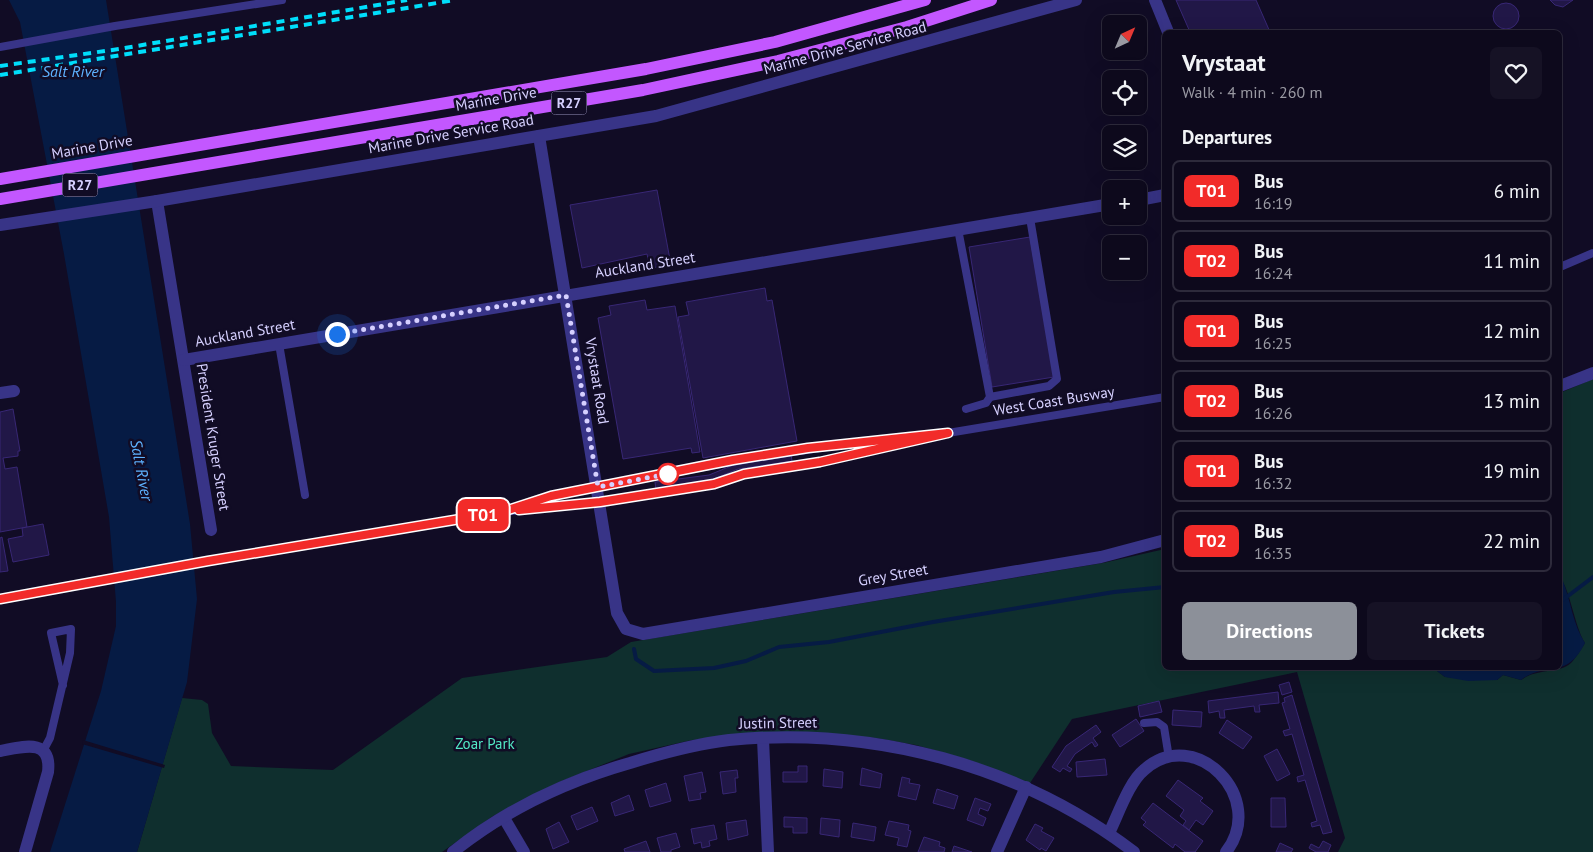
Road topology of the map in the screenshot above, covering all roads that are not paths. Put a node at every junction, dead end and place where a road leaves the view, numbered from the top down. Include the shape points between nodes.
1 (282, 0) edge
2 (925, 0) edge
3 (992, 0) edge
4 (1076, 0) edge
5 (1154, 0) edge
6 (1167, 30) edge
7 (0, 46) edge
8 (539, 136) junction
9 (0, 179) edge
10 (1162, 196) edge
11 (1147, 198) edge
12 (0, 199) edge
13 (157, 201) junction
14 (1102, 206) edge
15 (1030, 218) junction
16 (0, 225) edge
17 (958, 230) junction
18 (1593, 254) edge
19 (1562, 266) edge
20 (566, 295) junction
21 (280, 344) junction
22 (184, 360) junction
23 (1593, 373) edge
24 (1562, 385) edge
25 (14, 391) dead end
26 (0, 393) edge
27 (990, 397) junction
28 (1162, 397) edge
29 (966, 409) dead end
30 (948, 433) junction
31 (598, 487) junction
32 (305, 496) dead end
33 (600, 502) junction
34 (502, 512) junction
35 (211, 530) dead end
36 (1162, 541) edge
37 (0, 599) edge
38 (626, 630) joint
39 (63, 685) junction
40 (1144, 723) dead end
41 (763, 739) junction
42 (0, 750) edge
43 (43, 751) junction
44 (1169, 758) junction
45 (1026, 787) junction
46 (504, 818) junction
47 (1110, 833) junction
48 (25, 852) edge
49 (453, 852) edge
50 (524, 852) edge
51 (768, 852) edge
52 (997, 852) edge
53 (1134, 852) edge
54 (1226, 852) edge

1 - 7 lane
2 - 9 main road, Marine Drive / R27 via 818,31 710,57 510,94
3 - 12 main road, Marine Drive / R27 via 907,27 778,61 643,90
4 - 8 street, Marine Drive Service Road via 656,116
5 - 6 street
8 - 13 street, Marine Drive Service Road
8 - 20 street, Vrystaat Road
10 - 11 street
13 - 16 street, Marine Drive Service Road
13 - 22 street, President Kruger Street
14 - 15 street, Auckland Street
15 - 17 street, Auckland Street
15 - 27 lane via 1057,379 1049,386
17 - 20 street, Auckland Street
17 - 27 lane
18 - 19 lane
20 - 21 street, Auckland Street
20 - 31 street, Vrystaat Road
21 - 22 street, Auckland Street
21 - 32 lane
22 - 35 street, President Kruger Street
23 - 24 street
25 - 26 street
27 - 29 lane via 986,403
28 - 30 lane, West Coast Busway
30 - 31 lane, West Coast Busway via 808,448
30 - 33 lane, West Coast Busway via 820,462 744,474 714,484
31 - 33 street, Vrystaat Road
31 - 34 lane, West Coast Busway via 551,496
33 - 34 lane, West Coast Busway
33 - 38 street, Vrystaat Road via 617,613
34 - 37 lane, West Coast Busway
36 - 38 street, Grey Street via 1101,557 643,634
39 - 39 lane via 70,653 71,629 50,633
39 - 43 lane via 50,738
40 - 44 lane via 1157,722 1164,727
41 - 45 street, Justin Street via 830,739 880,744 964,764
41 - 46 street, Justin Street via 729,740 692,747 595,773 536,799
41 - 51 street
42 - 43 street via 31,746
43 - 48 street via 48,759 48,772
44 - 47 street via 1143,770
44 - 54 street via 1193,757 1209,764 1229,785 1239,808 1236,837
45 - 47 street, Justin Street
45 - 52 street
46 - 49 street, Justin Street
46 - 50 street
47 - 53 street, Justin Street

